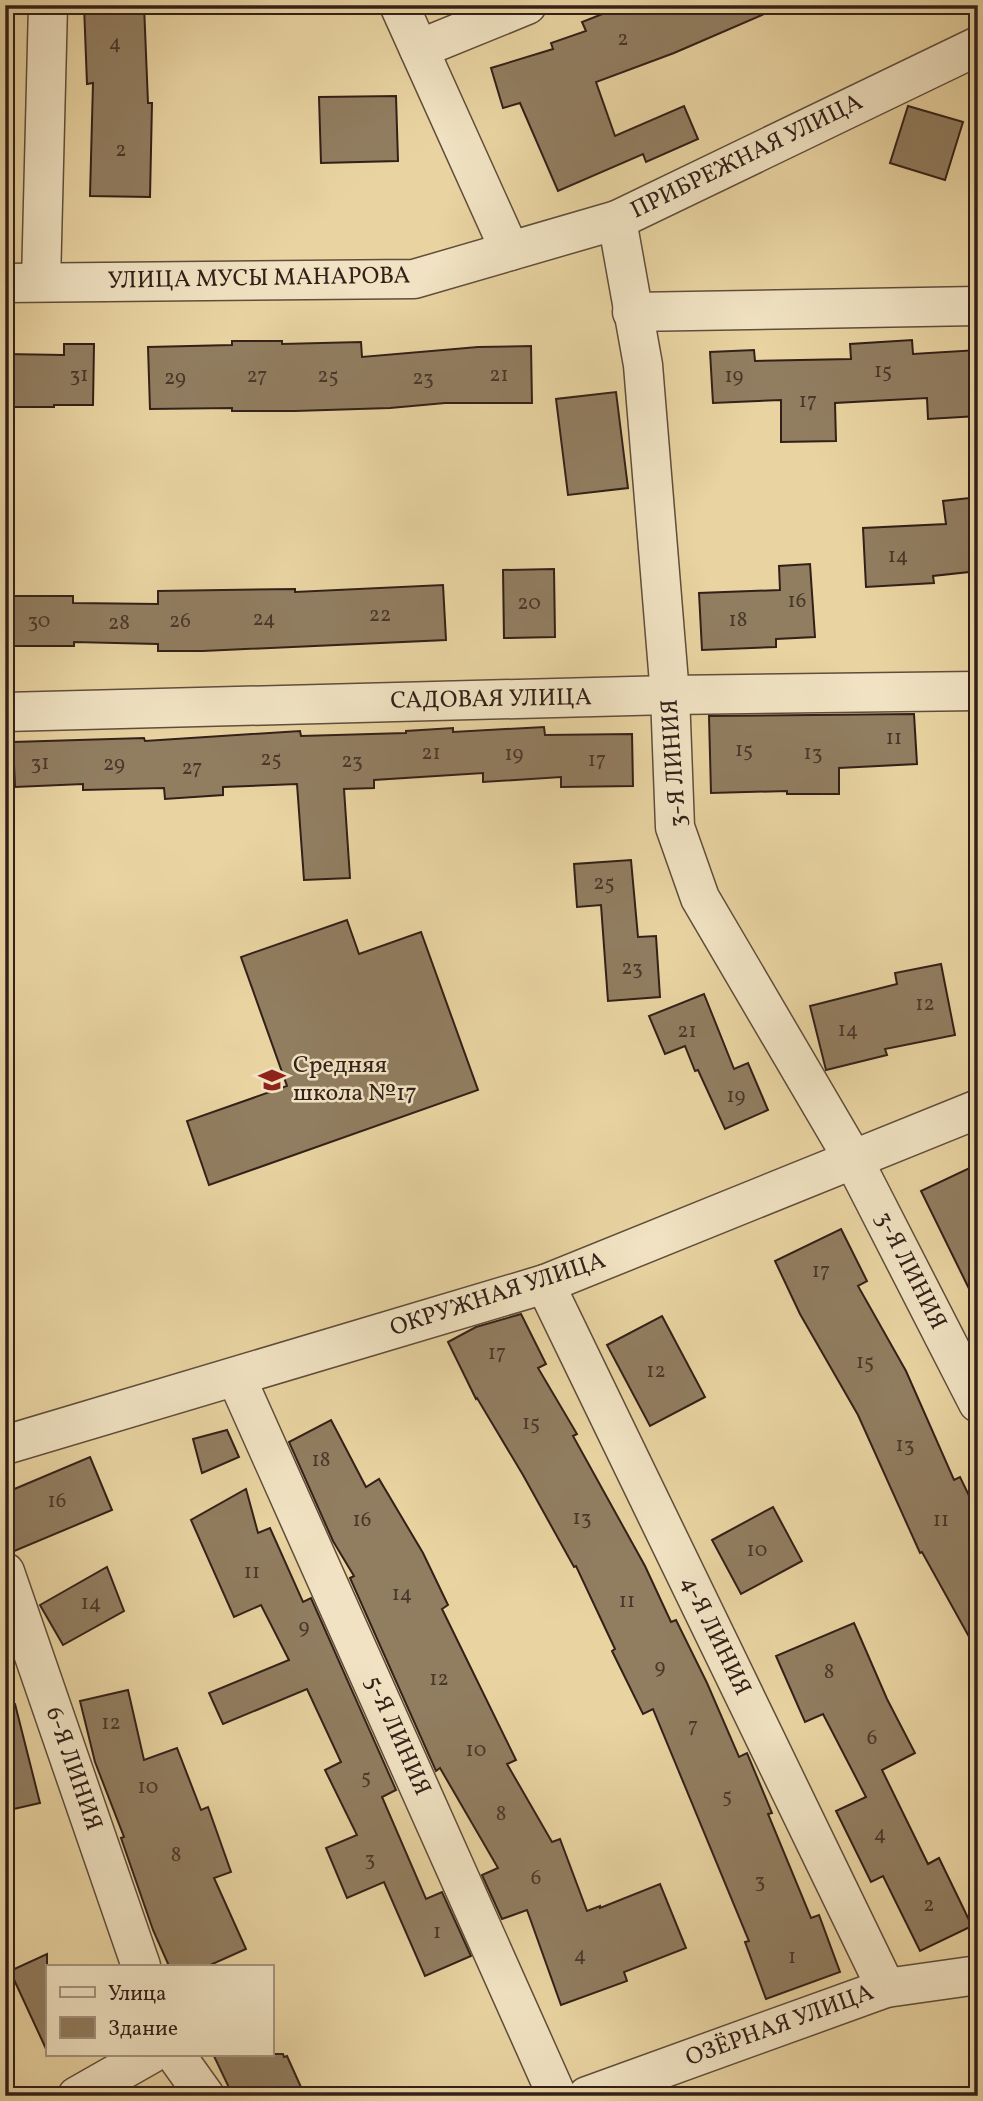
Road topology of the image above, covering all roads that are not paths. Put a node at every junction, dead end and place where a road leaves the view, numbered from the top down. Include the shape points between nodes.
1 (48, 5) edge
2 (399, 5) edge
3 (527, 5) edge
4 (978, 46) edge
5 (419, 49) junction
6 (617, 220) junction
7 (510, 251) junction
8 (23, 283) edge
9 (978, 306) edge
10 (632, 312) junction
11 (978, 691) edge
12 (670, 695) junction
13 (5, 712) edge
14 (978, 1109) edge
15 (853, 1159) junction
16 (545, 1284) junction
17 (236, 1377) junction
18 (978, 1403) edge
19 (5, 1445) edge
20 (5, 1572) edge
21 (141, 1965) edge
22 (978, 1975) edge
23 (886, 1988) junction
24 (147, 2056) edge
25 (176, 2056) edge
26 (77, 2096) edge
27 (205, 2096) edge
28 (557, 2096) edge
29 (587, 2096) edge

1 - 8 street
2 - 5 street
3 - 5 street
4 - 6 street, ПРИБРЕЖНАЯ УЛИЦА
5 - 7 street
6 - 7 street, ПРИБРЕЖНАЯ УЛИЦА
6 - 10 street, 3-Я ЛИНИЯ
7 - 8 street, УЛИЦА МУСЫ МАНАРОВА via 414,279
9 - 10 street
10 - 12 street, 3-Я ЛИНИЯ via 643,365
11 - 12 street, САДОВАЯ УЛИЦА
12 - 13 street, САДОВАЯ УЛИЦА
12 - 15 street, 3-Я ЛИНИЯ via 675,827 700,898
14 - 15 street, ОКРУЖНАЯ УЛИЦА
15 - 16 street, ОКРУЖНАЯ УЛИЦА
15 - 18 street, 3-Я ЛИНИЯ
16 - 17 street, ОКРУЖНАЯ УЛИЦА
16 - 23 street, 4-Я ЛИНИЯ
17 - 19 street, ОКРУЖНАЯ УЛИЦА
17 - 28 street, 5-Я ЛИНИЯ
20 - 21 street, 6-Я ЛИНИЯ
22 - 23 street, ОЗЁРНАЯ УЛИЦА
23 - 29 street, ОЗЁРНАЯ УЛИЦА
24 - 26 street
25 - 27 street

